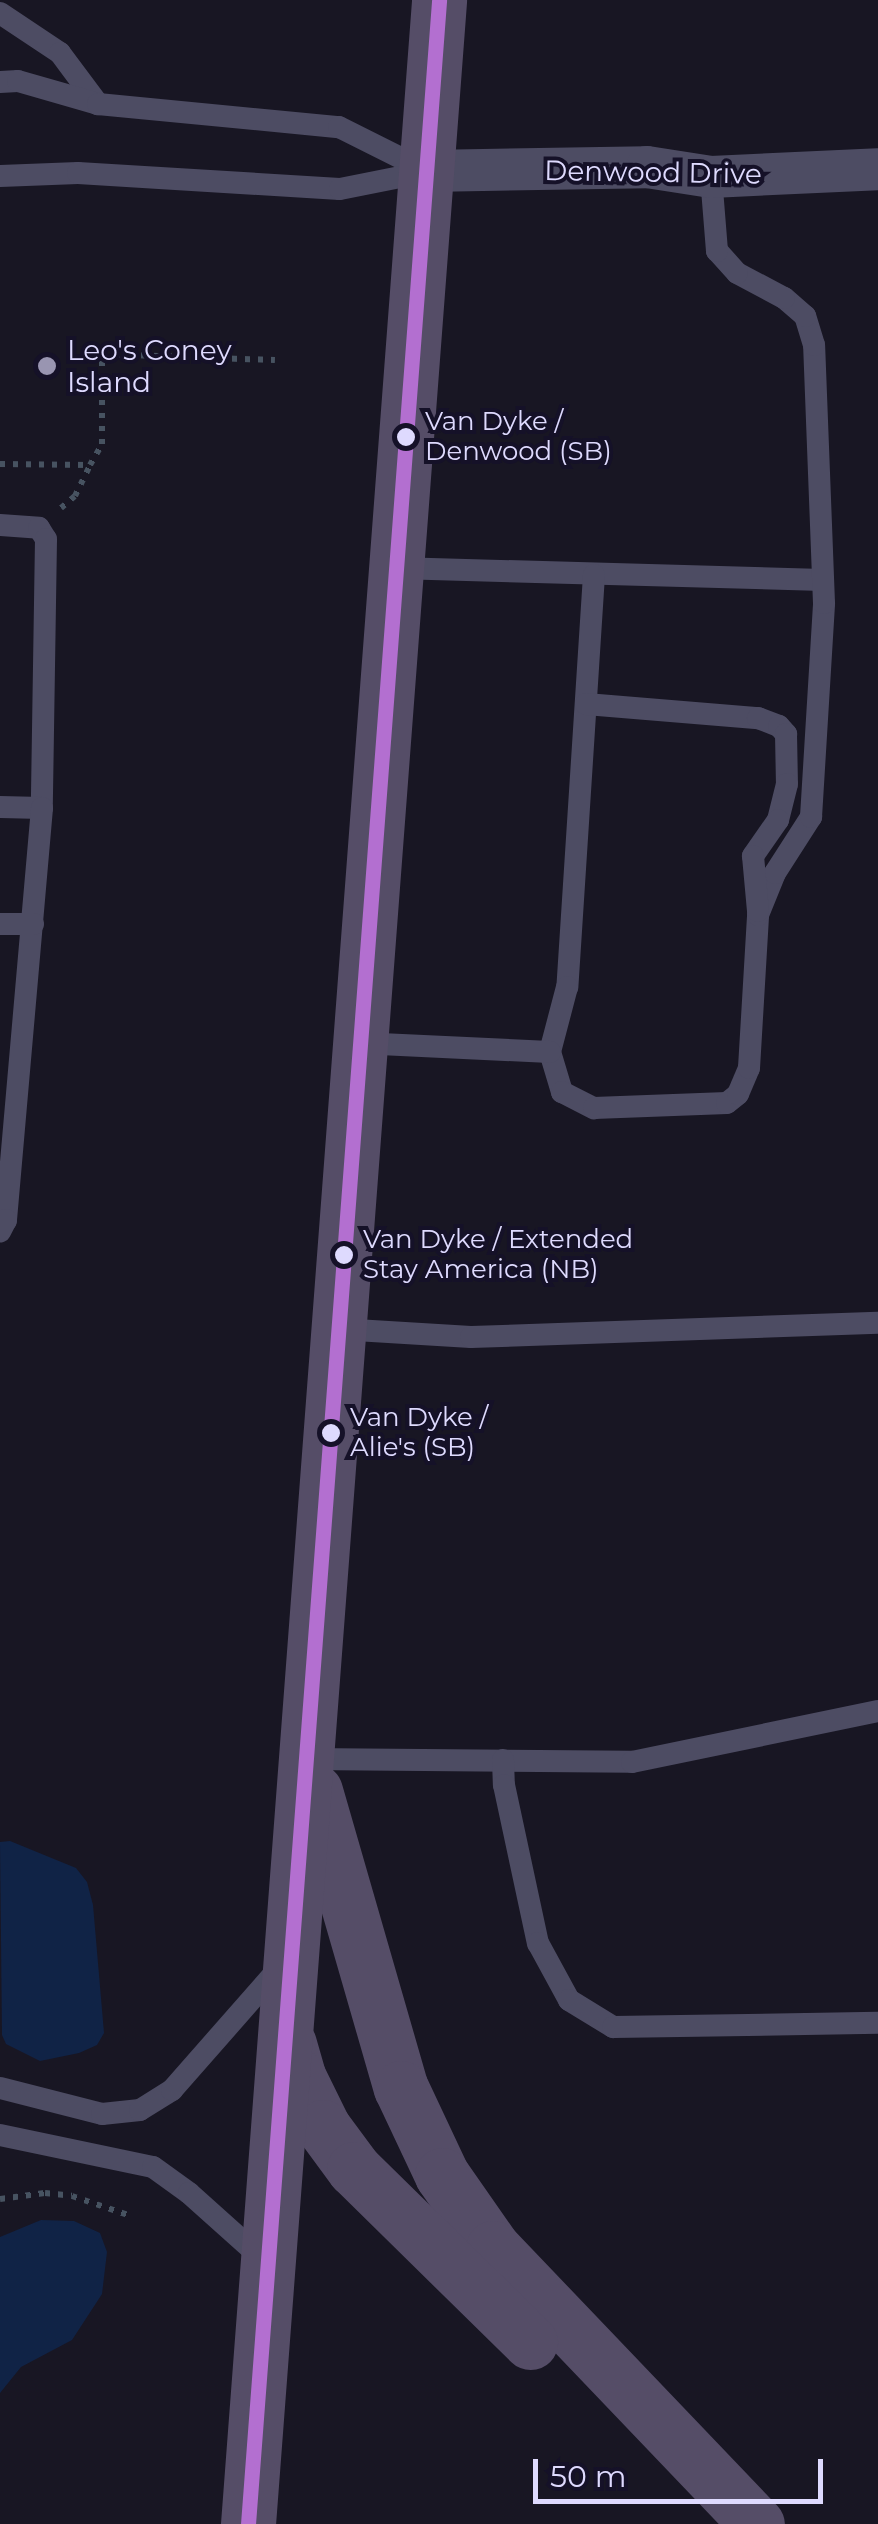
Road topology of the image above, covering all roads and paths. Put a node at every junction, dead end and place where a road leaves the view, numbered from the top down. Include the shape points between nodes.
1 (439, 0) edge
2 (0, 13) edge
3 (6, 80) edge
4 (98, 104) junction
5 (878, 170) edge
6 (428, 171) junction
7 (0, 176) edge
8 (711, 177) junction
9 (275, 360) dead end
10 (0, 464) edge
11 (90, 465) junction
12 (0, 525) edge
13 (39, 528) junction
14 (396, 568) junction
15 (594, 574) junction
16 (824, 580) junction
17 (586, 704) junction
18 (0, 807) edge
19 (42, 808) junction
20 (758, 915) junction
21 (0, 924) edge
22 (32, 924) junction
23 (359, 1044) junction
24 (550, 1052) junction
25 (0, 1232) edge
26 (878, 1323) edge
27 (340, 1328) junction
28 (878, 1711) edge
29 (305, 1759) junction
30 (503, 1760) junction
31 (290, 1956) junction
32 (878, 2023) edge
33 (284, 2026) junction
34 (0, 2088) edge
35 (0, 2135) edge
36 (0, 2199) edge
37 (131, 2216) dead end
38 (268, 2264) junction
39 (248, 2524) edge
40 (705, 2524) edge
41 (757, 2524) edge

1 - 6 main road
2 - 4 lane via 60,53
3 - 4 lane
4 - 6 lane via 339,127
5 - 8 street, Denwood Drive
6 - 7 lane via 340,188 78,173
6 - 8 street, Denwood Drive via 647,167
6 - 14 main road
8 - 16 lane via 717,251 736,273 806,316 814,344
9 - 11 path via 102,354 102,444
10 - 11 path
11 - 13 path via 75,496
12 - 13 lane
13 - 19 lane via 46,538
14 - 15 lane
14 - 23 main road
15 - 16 lane
15 - 17 lane
16 - 20 lane via 810,817
17 - 20 lane via 758,718 786,734 787,784 778,820 753,856
17 - 24 lane via 568,987
18 - 19 lane
19 - 22 lane
20 - 24 lane via 749,1068 728,1102 594,1108 562,1092
21 - 22 lane
22 - 25 lane
23 - 24 lane
23 - 27 main road
26 - 27 lane via 470,1337
27 - 29 main road
28 - 30 lane via 632,1762
29 - 30 lane
29 - 31 main road
29 - 41 main road via 401,2088 442,2175 493,2248
30 - 32 lane via 538,1943 569,2000 612,2028
31 - 33 main road
31 - 34 lane via 191,2070 140,2110 102,2114
33 - 38 main road
33 - 40 main road via 298,2076 354,2169
35 - 38 lane via 153,2168
36 - 37 path via 59,2195
38 - 39 main road

